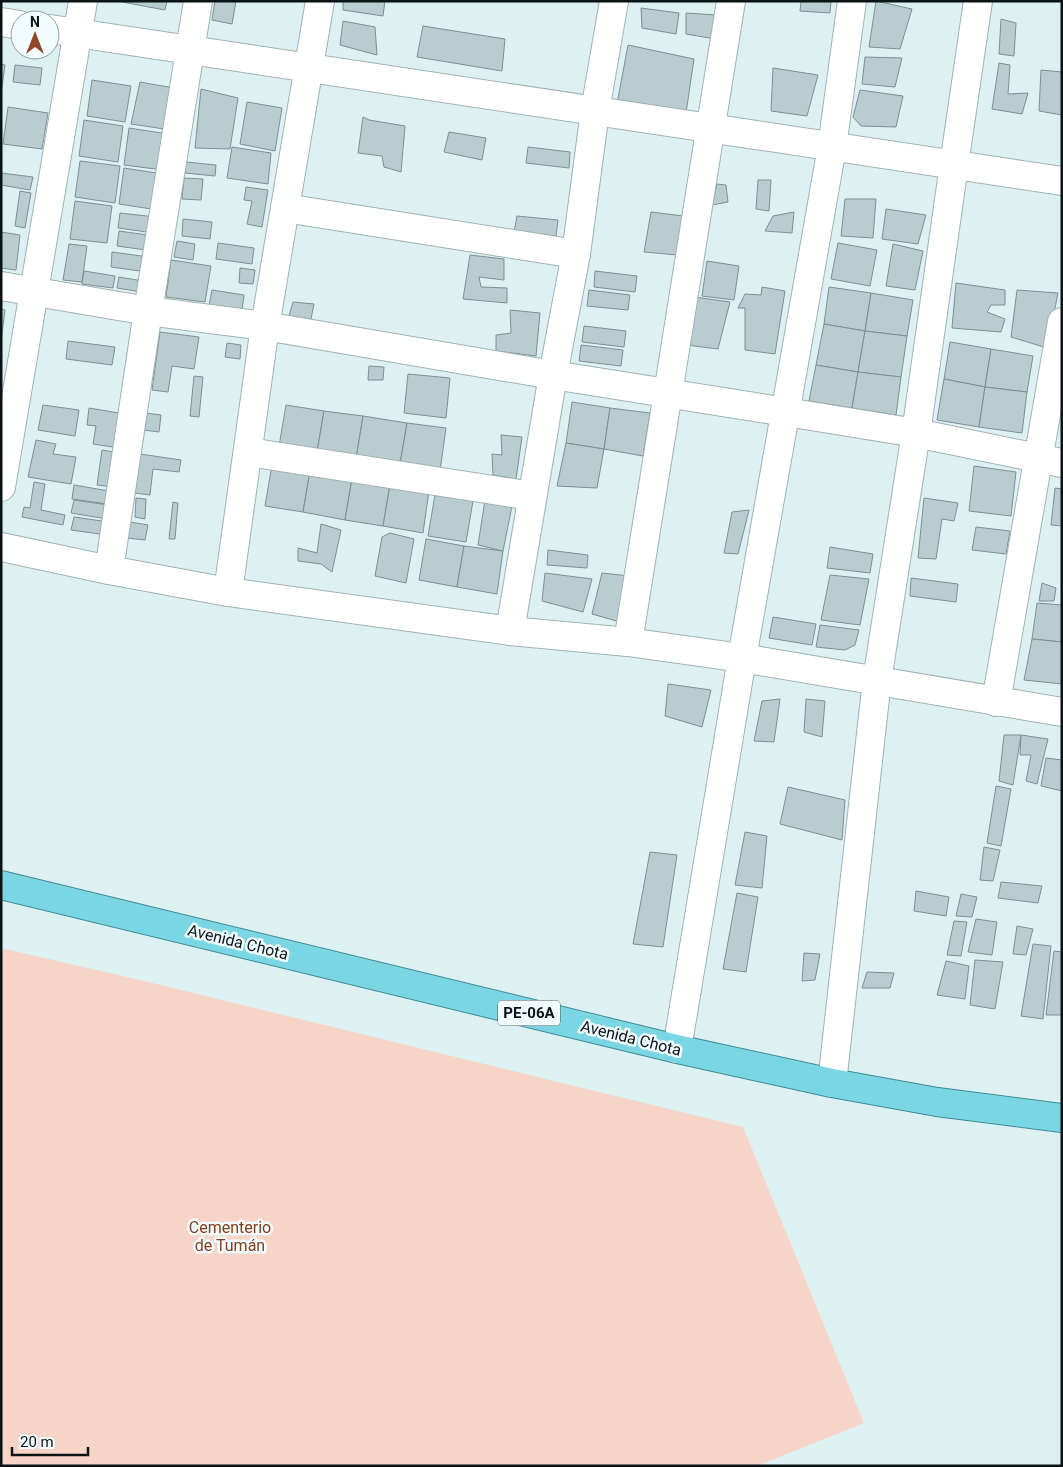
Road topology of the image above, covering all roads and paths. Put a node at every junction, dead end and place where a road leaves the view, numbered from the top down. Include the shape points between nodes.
1 (83, 1) edge
2 (198, 1) edge
3 (320, 1) edge
4 (614, 1) edge
5 (731, 1) edge
6 (852, 1) edge
7 (978, 1) edge
8 (60, 31) edge
9 (78, 34) junction
10 (191, 50) junction
11 (307, 68) junction
12 (595, 111) junction
13 (710, 128) junction
14 (832, 146) junction
15 (954, 165) junction
16 (1062, 181) edge
17 (285, 208) junction
18 (576, 254) junction
19 (1, 286) edge
20 (35, 293) junction
21 (148, 311) junction
22 (1062, 322) edge
23 (266, 326) junction
24 (553, 375) junction
25 (668, 393) junction
26 (786, 412) junction
27 (916, 433) junction
28 (248, 452) junction
29 (1050, 461) edge
30 (1, 487) edge
31 (532, 496) junction
32 (1, 547) edge
33 (110, 570) junction
34 (228, 592) junction
35 (510, 631) junction
36 (628, 642) junction
37 (742, 658) junction
38 (877, 680) junction
39 (996, 702) junction
40 (1062, 712) edge
41 (1, 885) edge
42 (677, 1049) junction
43 (832, 1083) junction
44 (1062, 1118) edge

1 - 9 street
2 - 10 street
3 - 11 street
4 - 12 street
5 - 13 street
6 - 14 street
7 - 15 street
8 - 9 street
9 - 10 street
9 - 20 street
10 - 11 street
10 - 21 street
11 - 12 street
11 - 17 street
12 - 13 street
12 - 18 street
13 - 14 street
13 - 25 street
14 - 15 street
14 - 26 street
15 - 16 street
15 - 27 street
17 - 18 street
17 - 23 street
18 - 24 street
19 - 20 street
20 - 21 street
20 - 30 street
21 - 23 street
21 - 33 street
22 - 29 street
23 - 24 street
23 - 28 street
24 - 25 street
24 - 31 street
25 - 26 street
25 - 36 street
26 - 27 street
26 - 37 street
27 - 29 street
27 - 38 street
28 - 31 street
28 - 34 street
29 - 39 street
31 - 35 street
32 - 33 street
33 - 34 street
34 - 35 street
35 - 36 street
36 - 37 street
37 - 38 street
37 - 42 street
38 - 39 street
38 - 43 street
39 - 40 street
41 - 42 highway, Avenida Chota / PE-06A
42 - 43 highway, Avenida Chota / PE-06A
43 - 44 highway, Avenida Chota / PE-06A via 937,1102

